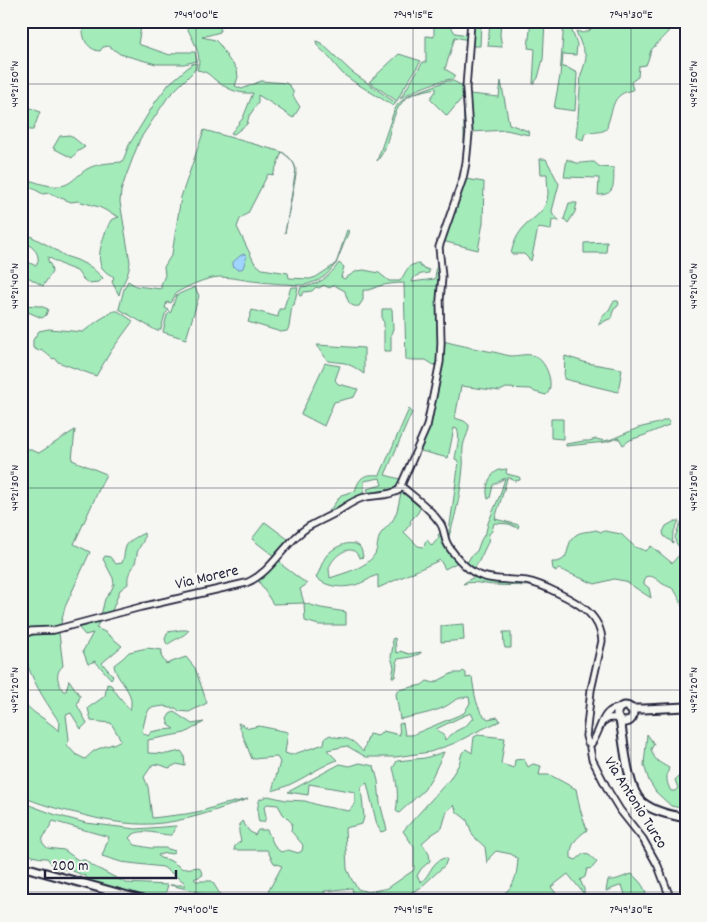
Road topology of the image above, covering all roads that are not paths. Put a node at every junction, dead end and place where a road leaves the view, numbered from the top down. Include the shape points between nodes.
1 (471, 21) edge
2 (401, 486) junction
3 (21, 636) edge
4 (686, 707) edge
5 (620, 708) junction
6 (630, 715) junction
7 (619, 719) junction
8 (602, 722) junction
9 (623, 739) junction
10 (590, 745) junction
11 (686, 818) edge
12 (21, 866) edge
13 (146, 901) edge
14 (671, 901) edge

1 - 2 street via 466,88 469,133 466,163 439,247 442,275 440,362 427,426
2 - 3 street, Via Morere via 390,494 356,500 308,527 260,576 246,583
2 - 10 street, Via Antonio Turco via 438,521 450,548 471,571 483,577 526,581 546,587 586,609 598,624 602,641 586,730
4 - 6 main road via 644,710
5 - 6 main road via 624,706
5 - 7 main road via 617,712
5 - 8 street via 610,710
6 - 7 main road via 624,722
6 - 9 main road
7 - 8 street via 609,718
7 - 9 main road
8 - 10 street
9 - 11 main road via 631,782 638,797 656,810
10 - 14 street, Via Antonio Turco via 592,759 609,792 658,866
12 - 13 main road

